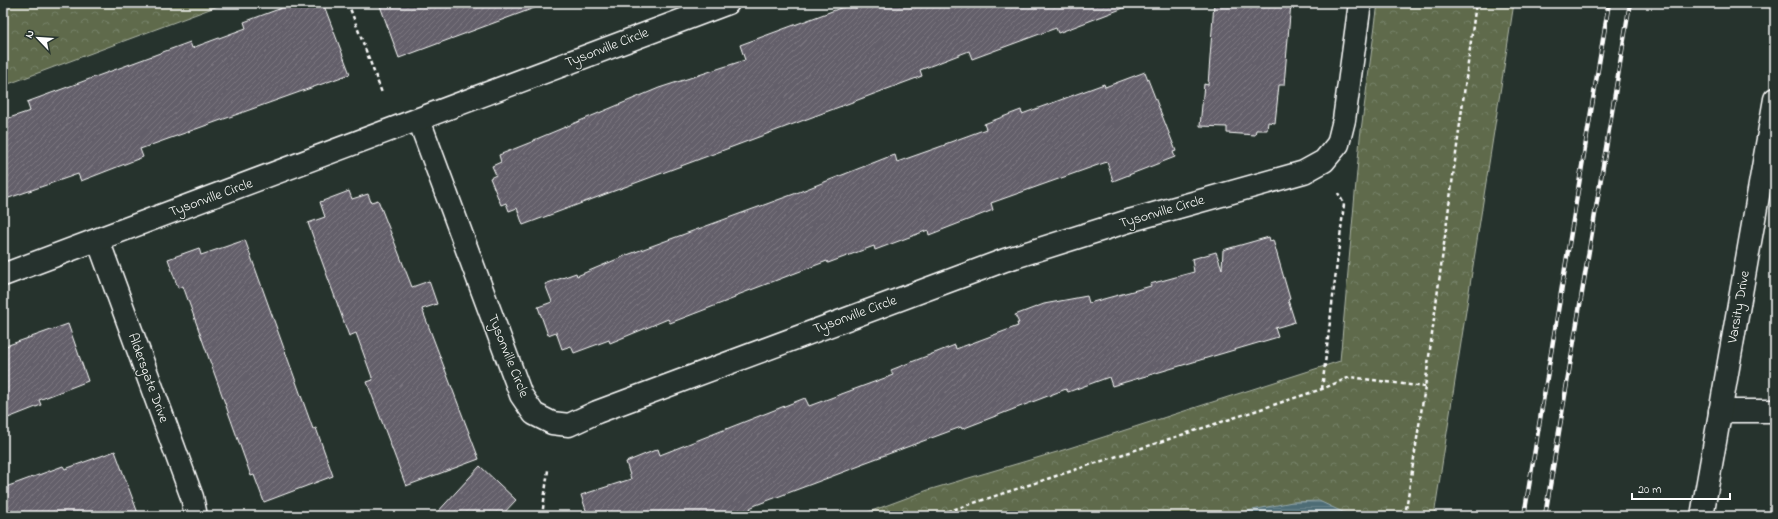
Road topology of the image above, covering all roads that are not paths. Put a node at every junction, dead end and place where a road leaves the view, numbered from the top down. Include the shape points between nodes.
1 (728, 3) edge
2 (1360, 3) edge
3 (1775, 99) edge
4 (419, 120) junction
5 (1767, 198) edge
6 (98, 240) junction
7 (3, 275) edge
8 (1720, 411) junction
9 (1775, 411) edge
10 (196, 516) edge
11 (1702, 516) edge

1 - 4 street, Tysonville Circle
2 - 4 street, Tysonville Circle via 1344,120 1338,144 1324,162 1304,172 1132,220 1005,260 597,412 569,426 552,423 534,414 521,395
3 - 5 street, Varsity Drive
4 - 6 street, Tysonville Circle
5 - 8 street, Varsity Drive
6 - 7 street, Tysonville Circle
6 - 10 street, Aldersgate Drive via 192,497
8 - 9 street
8 - 11 street, Varsity Drive

